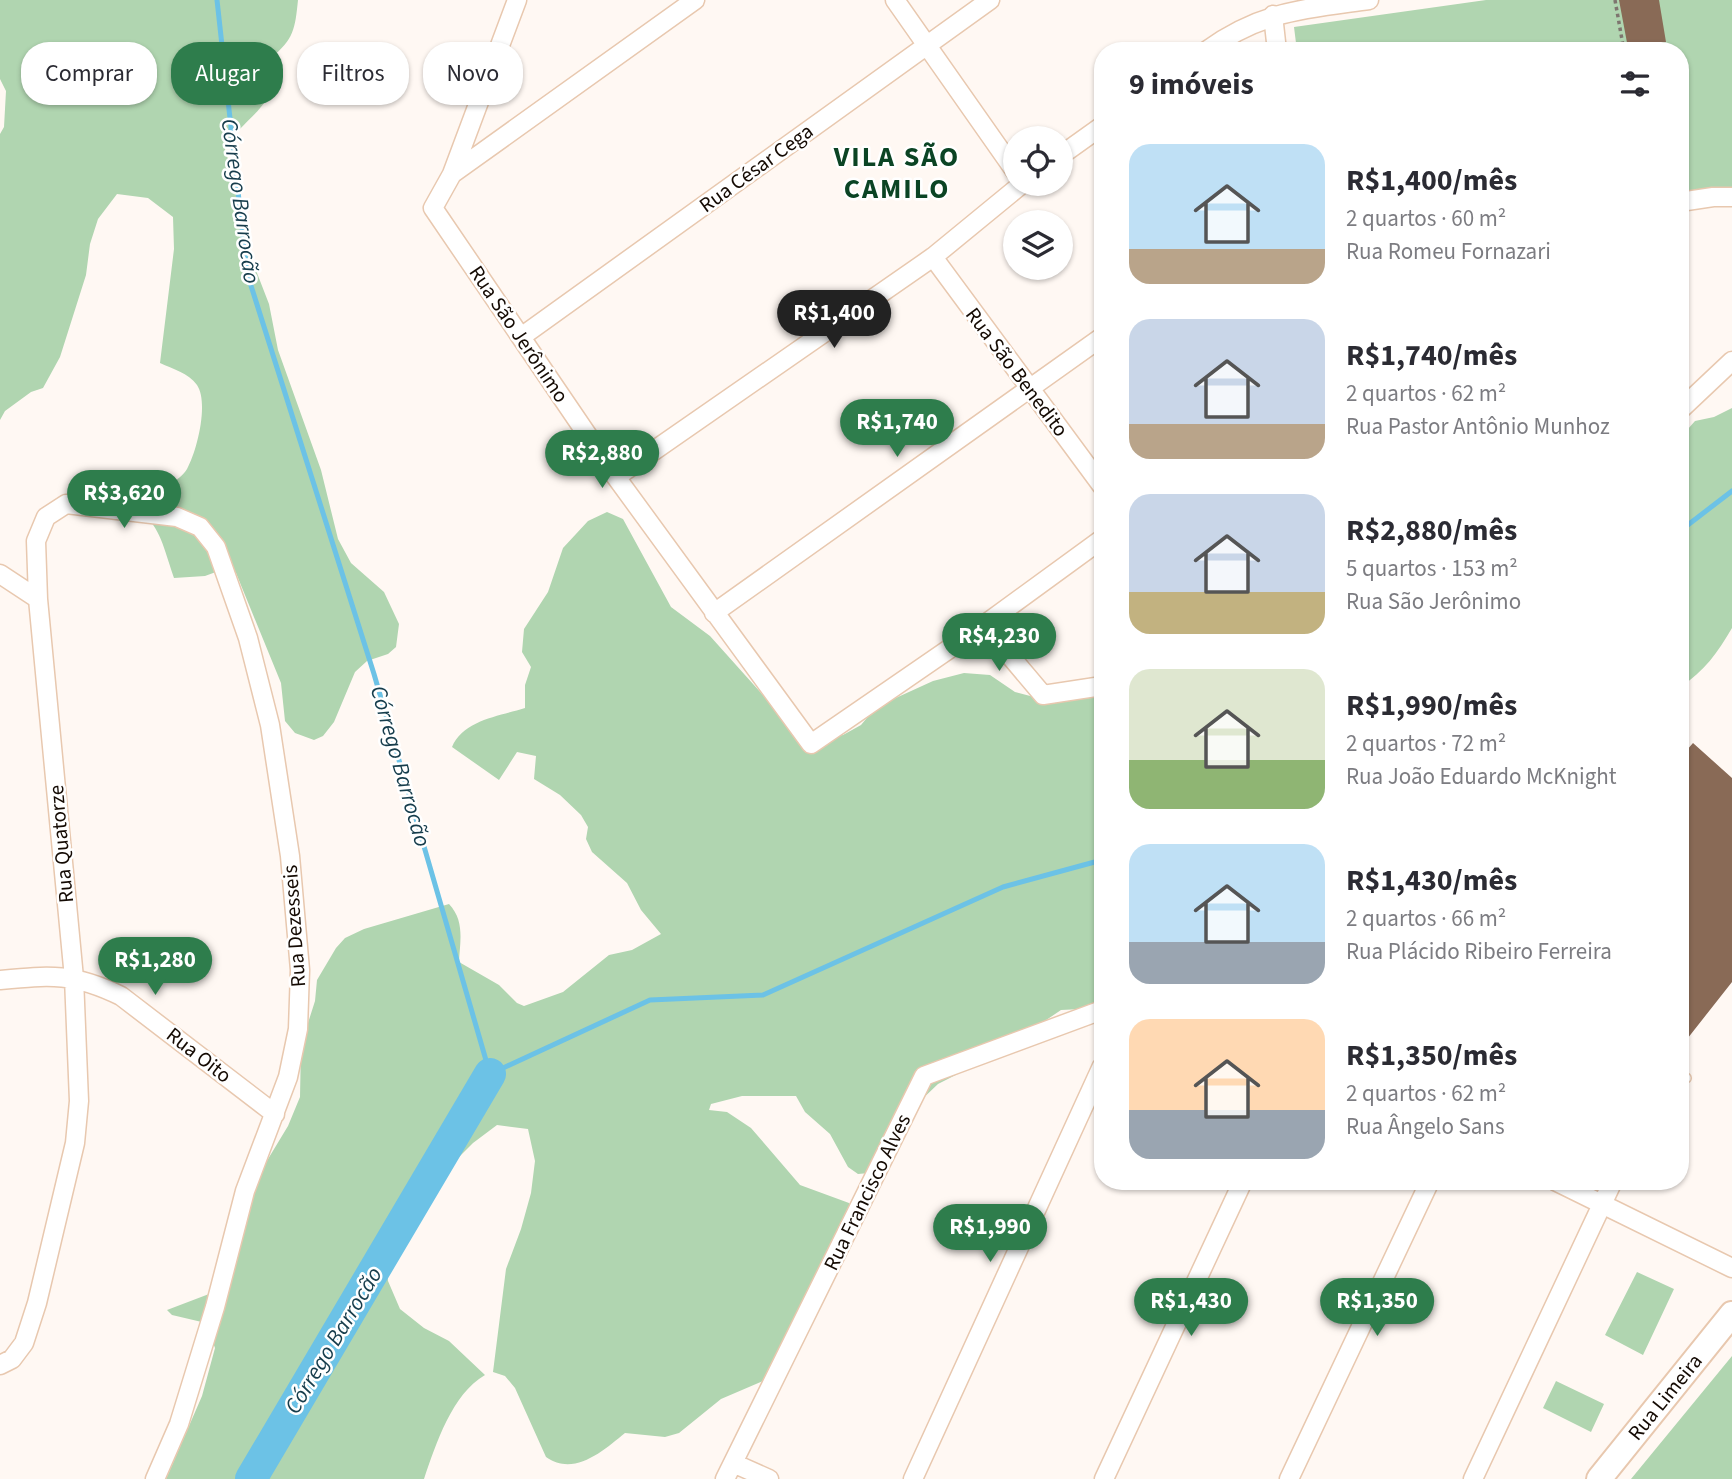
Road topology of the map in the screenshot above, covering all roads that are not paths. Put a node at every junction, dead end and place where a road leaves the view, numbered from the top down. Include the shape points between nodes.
1 (517, 0) edge
2 (695, 0) edge
3 (895, 0) edge
4 (990, 0) edge
5 (1368, 0) edge
6 (1301, 4) edge
7 (1273, 15) junction
8 (1219, 42) edge
9 (1276, 42) edge
10 (926, 46) junction
11 (1094, 132) edge
12 (1073, 147) edge
13 (1003, 154) edge
14 (452, 174) junction
15 (1007, 196) edge
16 (1732, 197) edge
17 (1689, 201) edge
18 (933, 257) junction
19 (522, 337) junction
20 (1094, 343) edge
21 (1732, 361) edge
22 (1029, 388) junction
23 (1689, 399) edge
24 (1094, 475) edge
25 (617, 477) junction
26 (46, 517) joint
27 (1094, 545) edge
28 (0, 573) edge
29 (38, 599) junction
30 (714, 613) junction
31 (985, 625) junction
32 (1094, 687) edge
33 (74, 978) junction
34 (0, 980) edge
35 (1094, 1013) edge
36 (1094, 1083) edge
37 (275, 1114) junction
38 (1239, 1190) edge
39 (1426, 1190) edge
40 (1573, 1190) edge
41 (1609, 1190) edge
42 (1602, 1204) junction
43 (1732, 1268) edge
44 (1732, 1314) edge
45 (0, 1365) edge
46 (729, 1471) edge
47 (155, 1479) edge
48 (769, 1479) edge
49 (913, 1479) edge
50 (1104, 1479) edge
51 (1289, 1479) edge
52 (1473, 1479) edge
53 (1599, 1479) edge

1 - 14 street, Rua São Jerônimo
2 - 14 street
3 - 10 street
4 - 10 street, Rua César Cega
5 - 6 street
6 - 7 street
7 - 8 street
7 - 9 street
10 - 13 street
10 - 19 street, Rua César Cega
11 - 12 street
14 - 19 street, Rua São Jerônimo via 433,208
15 - 18 street
16 - 17 street
18 - 22 street, Rua São Benedito
18 - 25 street
19 - 25 street, Rua São Jerônimo
20 - 22 street
21 - 23 street
22 - 24 street, Rua São Benedito
22 - 30 street
25 - 30 street, Rua São Jerônimo
26 - 29 street, Rua Quatorze via 36,541
26 - 37 street, Rua Dezesseis via 66,504 177,517 200,527 216,547 248,638 270,725 290,856 300,970 298,1029
27 - 31 street
28 - 29 street
29 - 33 street, Rua Quatorze
30 - 31 street, Rua São Jerônimo via 811,744
31 - 32 street via 1043,695
33 - 34 street, Rua Oito
33 - 37 street, Rua Oito via 121,996
33 - 45 street, Rua Quatorze via 79,1101 75,1143 24,1343 12,1359
35 - 46 street, Rua Francisco Alves via 925,1076
36 - 49 street
37 - 47 street, Rua Dezesseis via 246,1191 179,1424
38 - 50 street
39 - 51 street
40 - 42 street
41 - 42 street
42 - 43 street
42 - 52 street
44 - 53 main road, Rua Limeira
46 - 48 street

